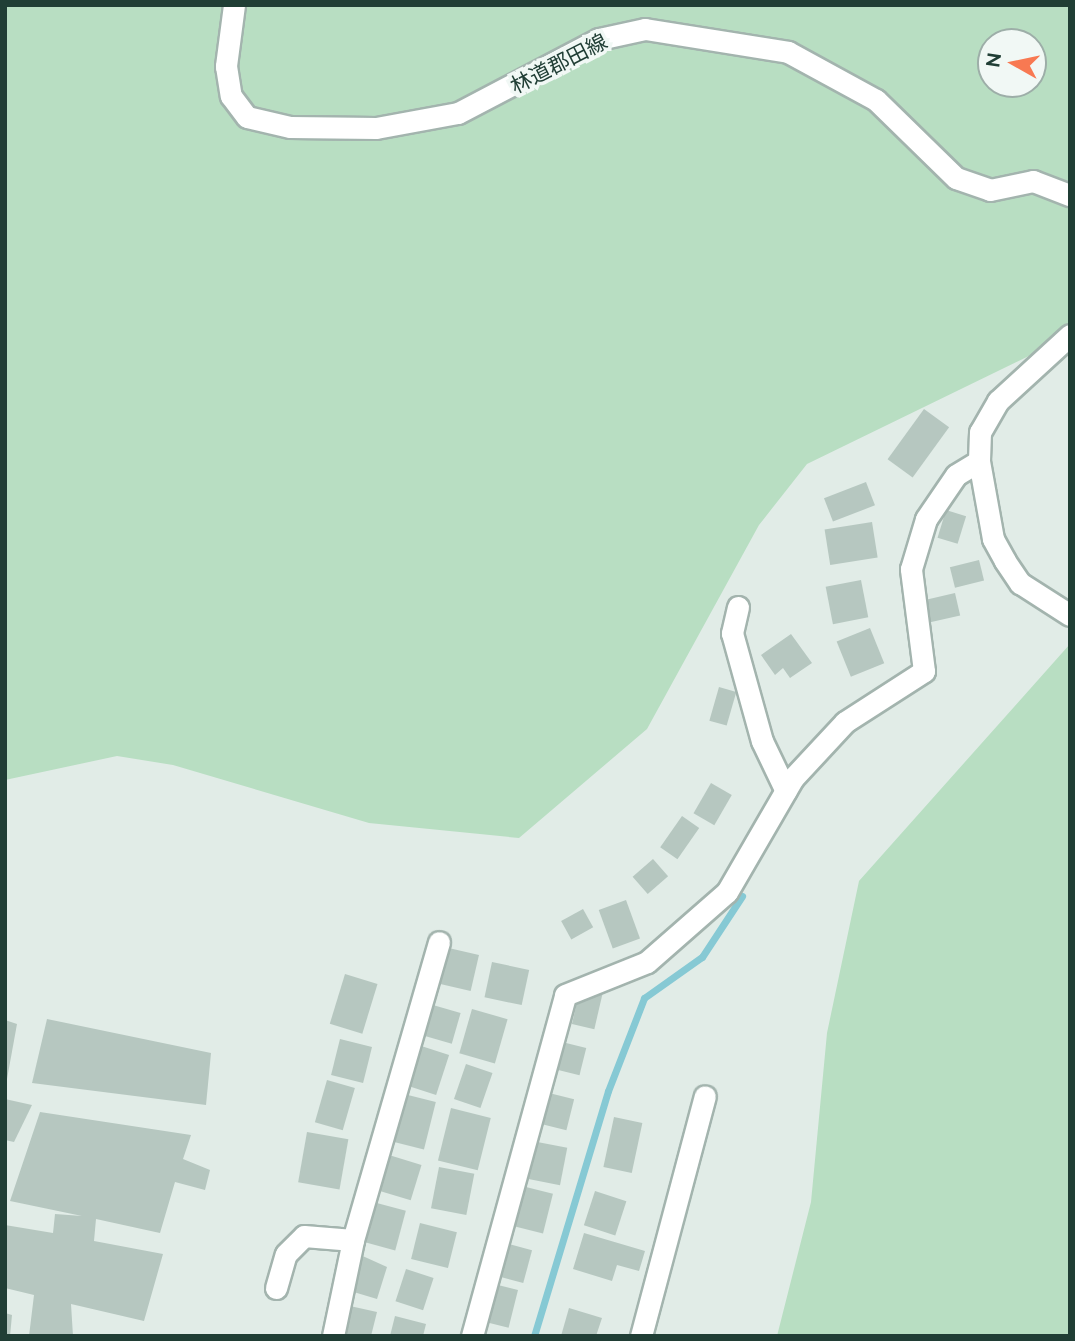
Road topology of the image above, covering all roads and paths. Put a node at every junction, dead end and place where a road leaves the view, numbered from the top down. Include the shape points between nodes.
1 (234, 5) edge
2 (1070, 195) edge
3 (1070, 335) edge
4 (979, 461) junction
5 (738, 607) dead end
6 (1070, 615) edge
7 (786, 791) junction
8 (439, 942) dead end
9 (705, 1096) dead end
10 (352, 1240) junction
11 (276, 1288) dead end
12 (333, 1336) edge
13 (472, 1336) edge
14 (641, 1336) edge

1 - 2 street, 林道郡田線 via 226,66 231,96 247,117 290,127 376,128 458,113 599,39 645,29 788,52 876,100 956,178 990,190 1033,181
3 - 4 street via 998,401 980,432
4 - 6 street via 993,540 1005,561 1020,583
4 - 7 street via 956,475 926,519 911,569 924,671 845,722
5 - 7 street via 732,633 762,741
7 - 13 street via 727,892 647,962 565,995
8 - 10 street
9 - 14 street
10 - 11 street via 304,1236 286,1254
10 - 12 street

